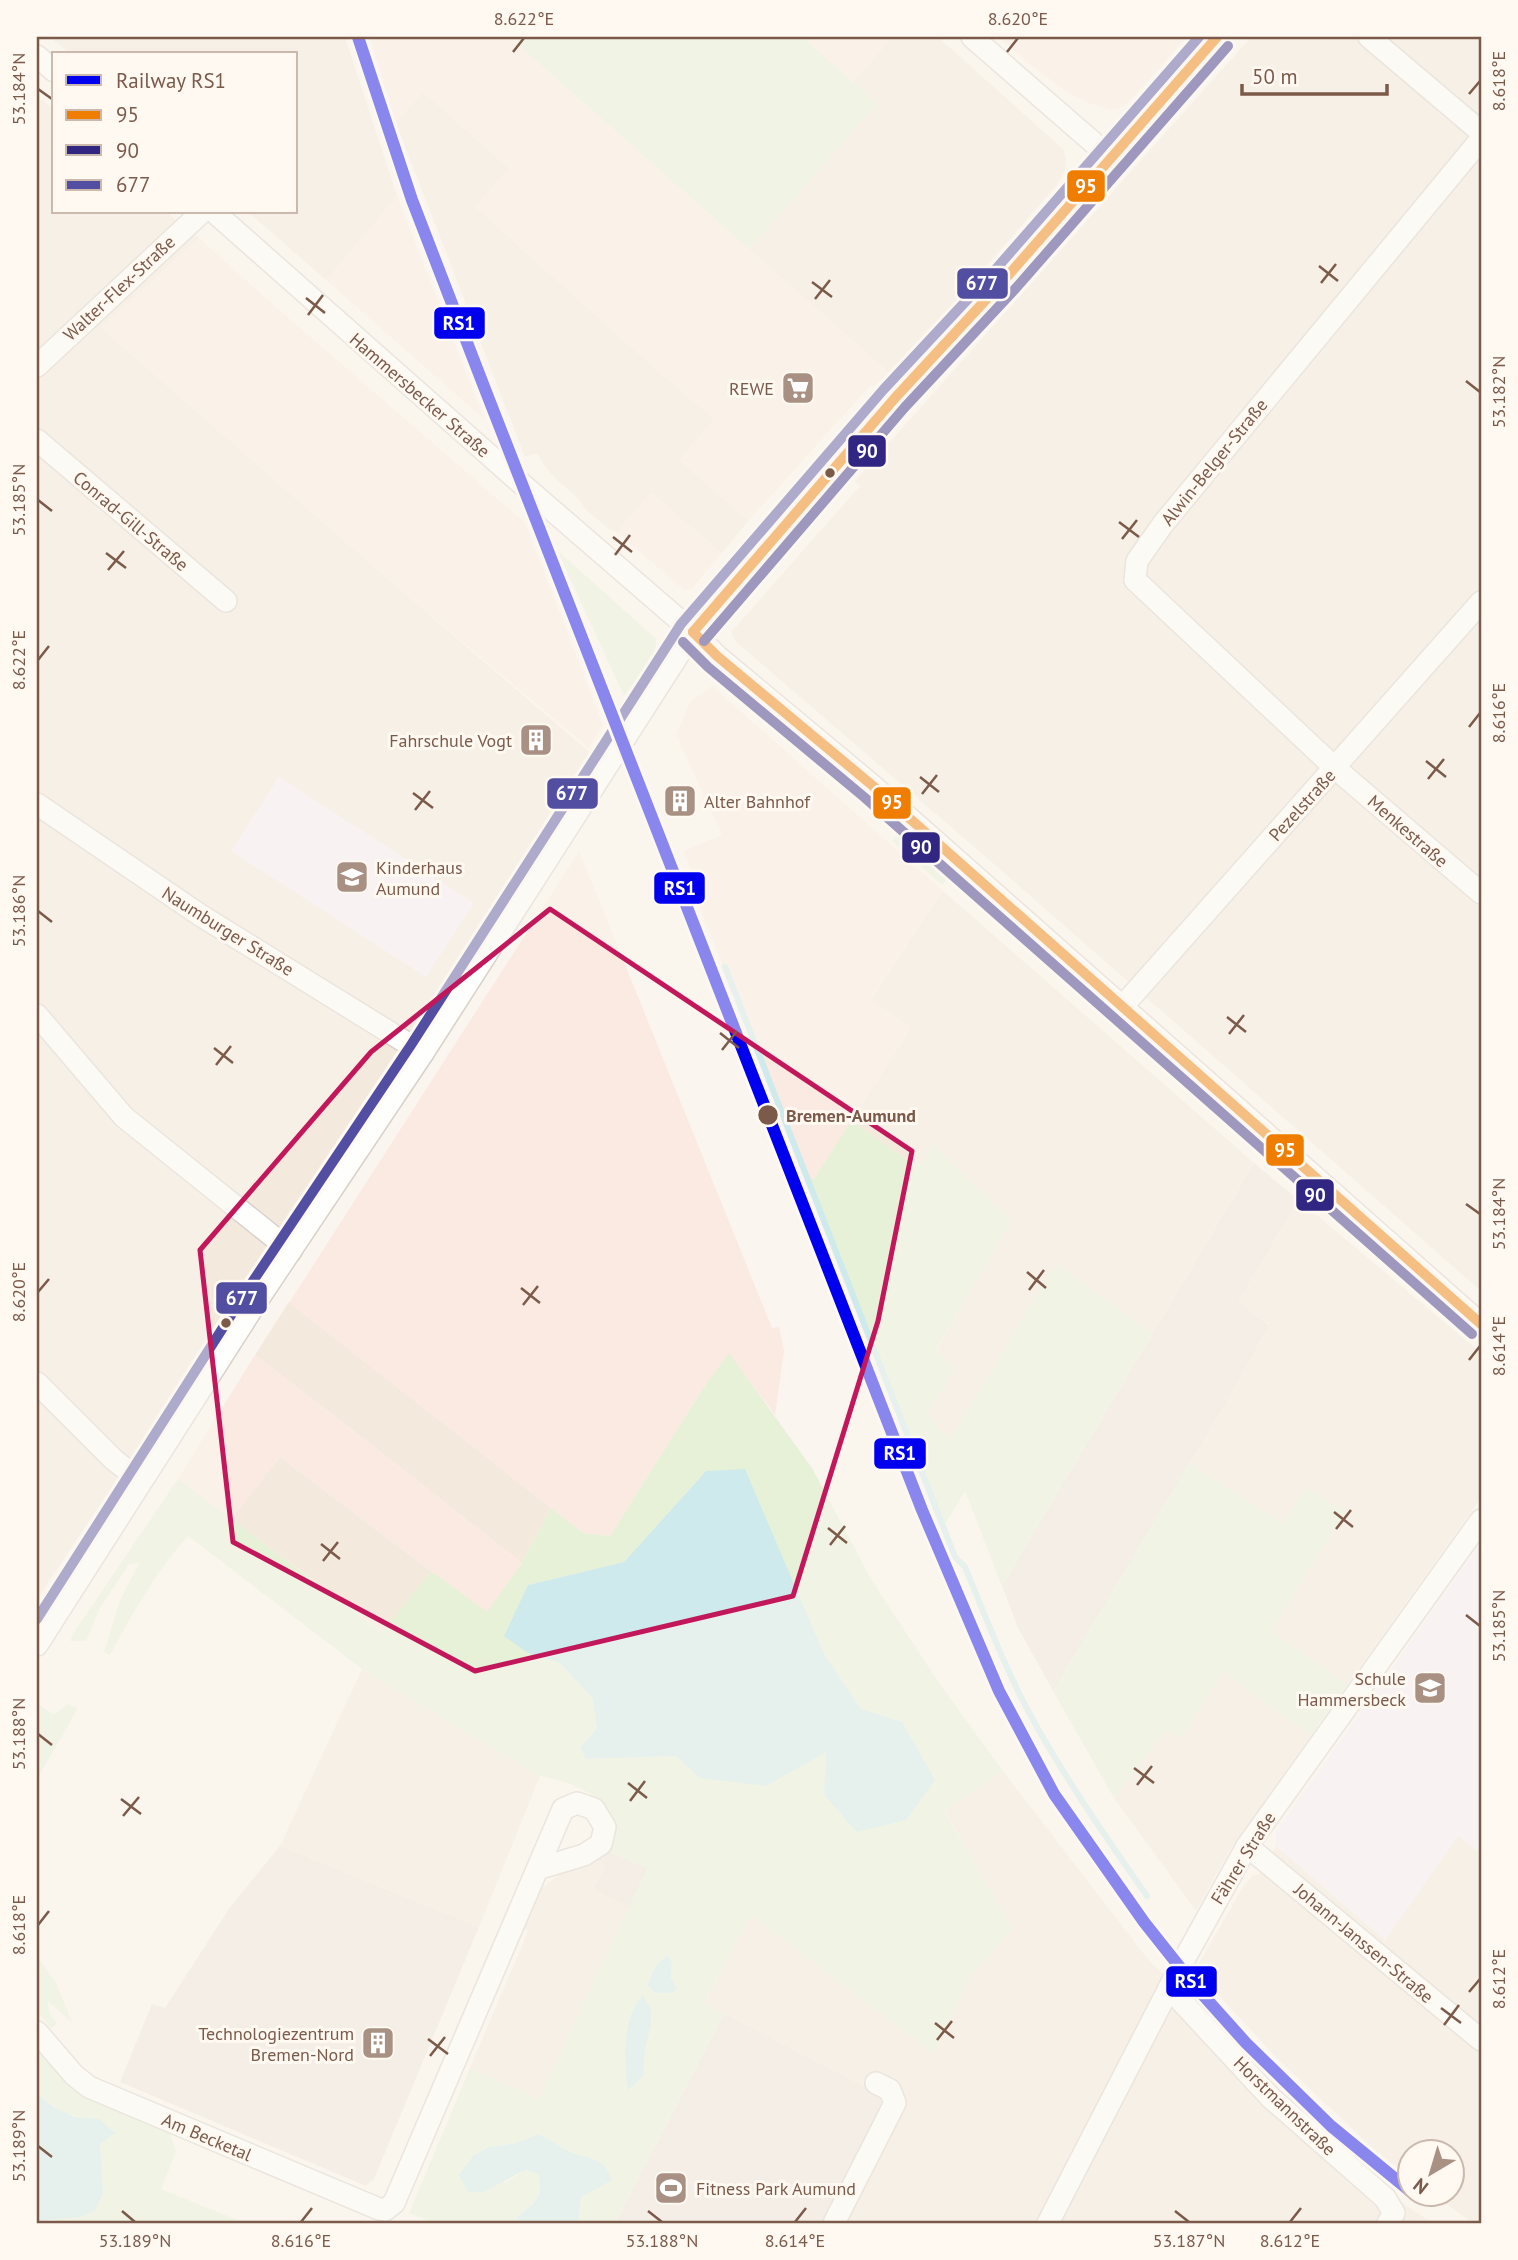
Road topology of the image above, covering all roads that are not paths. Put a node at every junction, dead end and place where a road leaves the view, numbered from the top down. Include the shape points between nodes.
1 (972, 37) edge
2 (1217, 37) edge
3 (1369, 37) edge
4 (37, 56) edge
5 (52, 69) edge
6 (1481, 132) edge
7 (1481, 139) edge
8 (1111, 158) junction
9 (200, 214) edge
10 (216, 214) edge
11 (37, 366) edge
12 (37, 440) edge
13 (226, 601) dead end
14 (1481, 602) edge
15 (693, 632) junction
16 (1335, 768) junction
17 (37, 804) edge
18 (1481, 893) edge
19 (1122, 1007) junction
20 (37, 1015) edge
21 (422, 1053) junction
22 (291, 1251) junction
23 (1481, 1324) edge
24 (37, 1383) edge
25 (141, 1481) junction
26 (1481, 1520) edge
27 (37, 1645) edge
28 (1247, 1846) junction
29 (537, 1869) dead end
30 (1169, 1988) junction
31 (37, 2032) edge
32 (1481, 2040) edge
33 (876, 2083) dead end
34 (834, 2223) edge
35 (1048, 2223) edge
36 (1388, 2223) edge

1 - 8 street
2 - 8 street
3 - 6 street
4 - 5 street
7 - 16 street, Alwin-Belger-Straße via 1137,561 1135,580
8 - 15 street
9 - 11 street, Walter-Flex-Straße
10 - 15 street, Hammersbecker Straße
12 - 13 street, Conrad-Gill-Straße
14 - 16 street, Pezelstraße
15 - 19 street, Hammersbecker Straße
15 - 21 street
16 - 18 street, Menkestraße
16 - 19 street, Pezelstraße
17 - 21 street, Naumburger Straße via 200,915
19 - 23 street, Hammersbecker Straße
20 - 22 street via 124,1117
21 - 22 street
22 - 25 street
24 - 25 street
25 - 27 street
26 - 28 street, Fährer Straße
28 - 30 street, Fährer Straße
28 - 32 street, Johann-Janssen-Straße
29 - 31 street, Am Becketal via 394,2203 385,2210 96,2090 74,2075
30 - 35 street, Fährer Straße
30 - 36 street, Horstmannstraße via 1271,2098 1385,2198 1394,2213
33 - 34 street via 890,2090 895,2103

